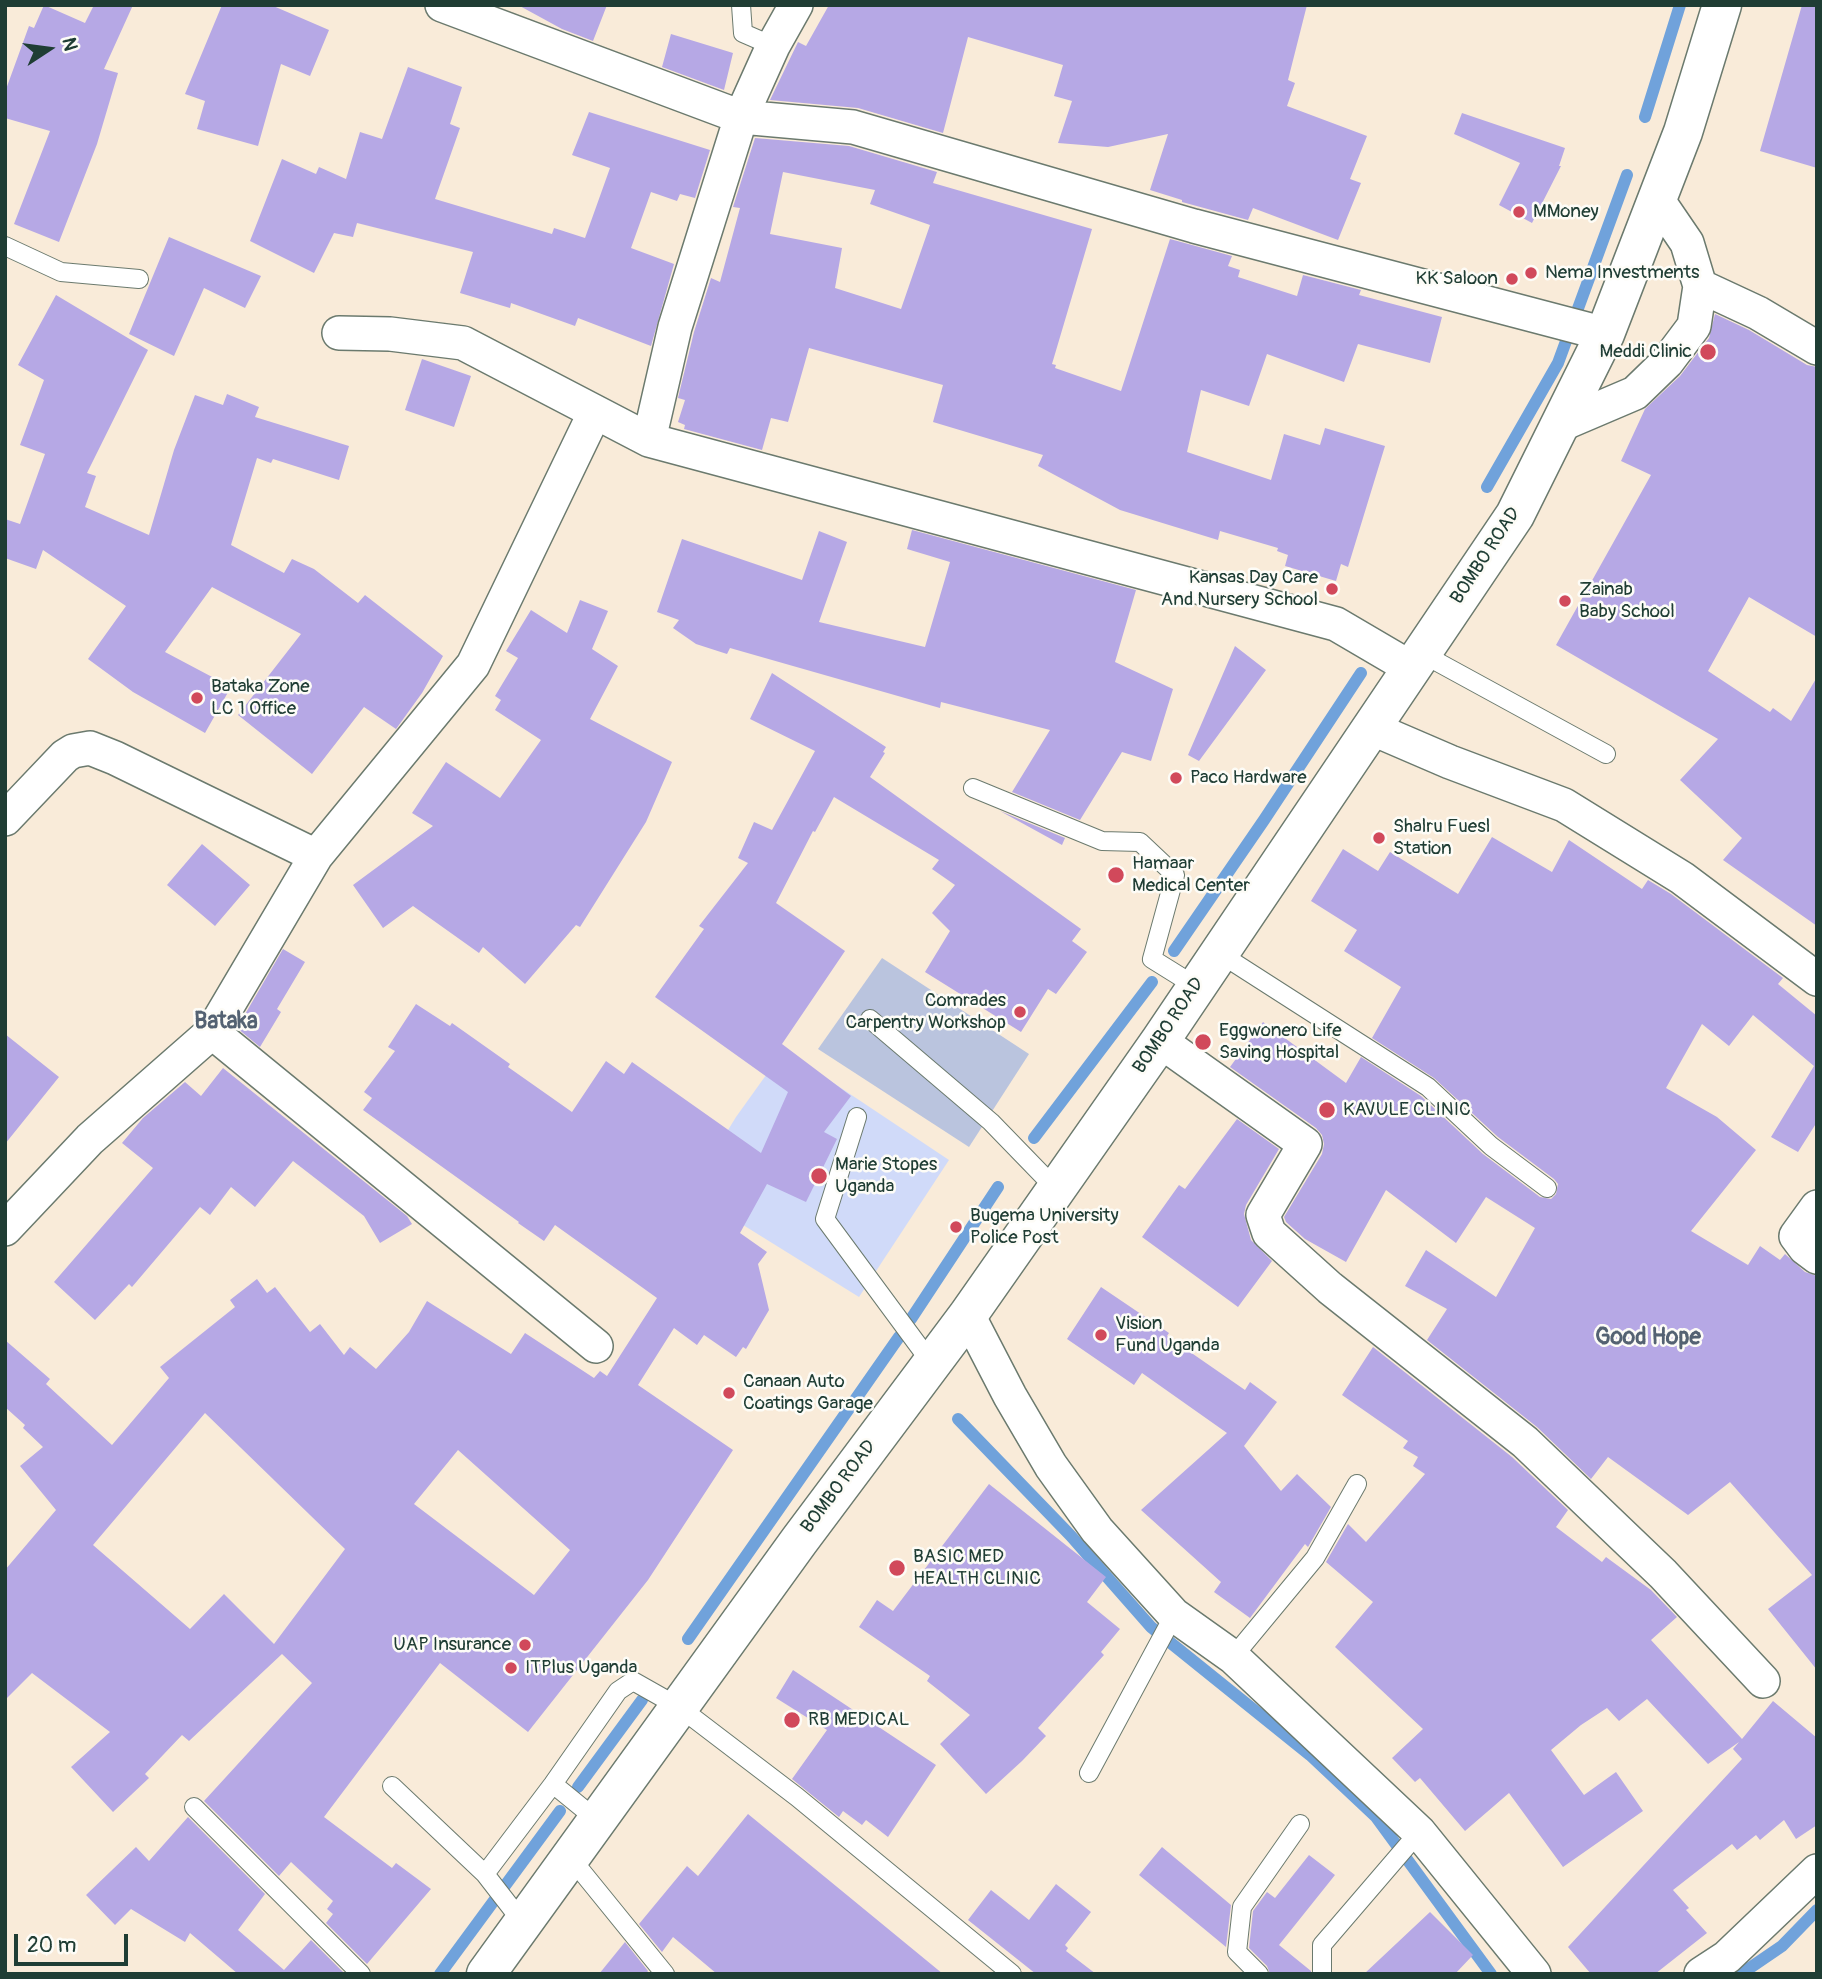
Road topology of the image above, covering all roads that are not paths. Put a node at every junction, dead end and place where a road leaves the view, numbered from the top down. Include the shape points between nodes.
1 (442, 5) edge
2 (741, 5) edge
3 (796, 5) edge
4 (1722, 5) edge
5 (773, 46) junction
6 (741, 117) junction
7 (1657, 200) junction
8 (5, 246) edge
9 (139, 279) dead end
10 (1700, 286) junction
11 (339, 333) dead end
12 (1605, 334) junction
13 (1817, 348) edge
14 (595, 412) junction
15 (1560, 425) junction
16 (649, 440) junction
17 (1416, 661) junction
18 (1371, 728) junction
19 (1606, 754) dead end
20 (972, 788) dead end
21 (5, 819) edge
22 (316, 856) junction
23 (1219, 953) junction
24 (1817, 979) edge
25 (1197, 987) junction
26 (870, 1019) dead end
27 (212, 1032) junction
28 (1160, 1041) junction
29 (857, 1117) dead end
30 (1548, 1188) dead end
31 (1056, 1189) junction
32 (1817, 1207) edge
33 (5, 1229) edge
34 (1817, 1258) edge
35 (968, 1315) junction
36 (596, 1346) dead end
37 (932, 1364) junction
38 (1357, 1484) dead end
39 (1174, 1615) junction
40 (1233, 1657) junction
41 (1763, 1681) dead end
42 (679, 1707) junction
43 (1089, 1773) dead end
44 (553, 1784) junction
45 (392, 1786) dead end
46 (194, 1807) dead end
47 (597, 1821) junction
48 (1300, 1825) dead end
49 (1419, 1832) junction
50 (570, 1857) junction
51 (1817, 1871) edge
52 (485, 1874) junction
53 (523, 1923) junction
54 (361, 1974) edge
55 (485, 1974) edge
56 (665, 1974) edge
57 (1012, 1974) edge
58 (1259, 1974) edge
59 (1322, 1974) edge
60 (1534, 1974) edge
61 (1701, 1974) edge

1 - 6 street
2 - 5 lane via 743,33
3 - 5 street
4 - 7 main road, BOMBO ROAD via 1684,132
5 - 6 street
6 - 12 street via 853,127 1194,226
6 - 16 street via 676,327
7 - 10 street via 1687,243
7 - 12 main road, BOMBO ROAD
8 - 9 lane via 61,272
10 - 13 street
10 - 15 street via 1694,326 1667,362 1635,393
11 - 14 street via 463,343
12 - 15 main road, BOMBO ROAD
14 - 16 street
14 - 22 street via 473,665
15 - 17 main road, BOMBO ROAD via 1515,514
16 - 17 street via 1336,624
17 - 18 main road, BOMBO ROAD
17 - 19 lane
18 - 23 main road, BOMBO ROAD
18 - 24 street via 1564,805 1682,878
20 - 25 lane via 1102,841 1140,842 1175,874 1152,959
21 - 22 street via 65,756 90,748
22 - 27 street
23 - 25 main road, BOMBO ROAD
23 - 30 lane via 1429,1087 1491,1146
25 - 28 main road, BOMBO ROAD
26 - 31 lane via 991,1122
27 - 33 street via 90,1139
27 - 36 street
28 - 31 main road, BOMBO ROAD
28 - 41 street via 1305,1144 1263,1215 1269,1233 1330,1288 1525,1441 1663,1574
29 - 37 lane via 825,1219
31 - 35 main road, BOMBO ROAD
32 - 34 street via 1796,1236
35 - 37 main road, BOMBO ROAD
35 - 39 street via 1051,1466 1097,1530
37 - 42 main road, BOMBO ROAD
38 - 40 lane via 1315,1558
39 - 40 street
39 - 43 lane
40 - 49 street
42 - 44 lane via 633,1681 618,1691
42 - 47 main road, BOMBO ROAD
42 - 57 lane via 797,1797
44 - 47 lane
44 - 52 lane
45 - 52 lane
46 - 54 lane
47 - 50 main road, BOMBO ROAD
48 - 58 lane via 1242,1907 1237,1952
49 - 59 lane via 1322,1945
49 - 60 street
50 - 53 main road, BOMBO ROAD
50 - 56 lane
51 - 61 street via 1727,1957
52 - 53 lane
53 - 55 main road, BOMBO ROAD

